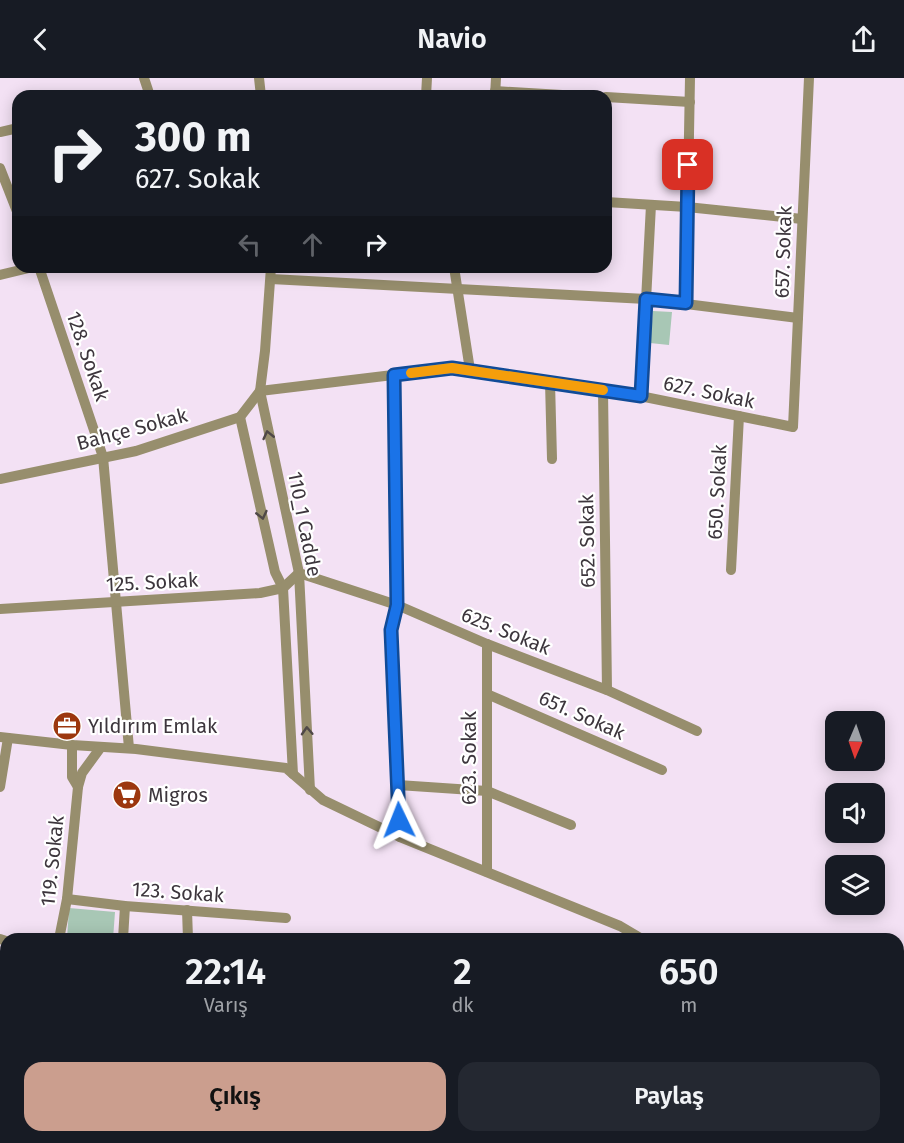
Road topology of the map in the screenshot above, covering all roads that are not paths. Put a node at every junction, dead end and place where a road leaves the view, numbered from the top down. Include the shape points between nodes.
1 (690, 78) edge
2 (809, 78) edge
3 (612, 98) edge
4 (690, 102) junction
5 (0, 168) edge
6 (12, 199) edge
7 (612, 202) edge
8 (651, 205) junction
9 (687, 207) junction
10 (802, 219) junction
11 (41, 273) edge
12 (271, 273) edge
13 (455, 273) edge
14 (271, 279) junction
15 (457, 288) junction
16 (646, 299) junction
17 (686, 303) junction
18 (798, 318) junction
19 (470, 370) junction
20 (394, 375) junction
21 (550, 382) junction
22 (603, 390) junction
23 (260, 391) junction
24 (641, 396) junction
25 (739, 416) junction
26 (240, 417) junction
27 (793, 428) joint
28 (104, 457) junction
29 (552, 459) dead end
30 (0, 478) edge
31 (731, 570) dead end
32 (299, 573) junction
33 (283, 588) junction
34 (116, 602) junction
35 (397, 605) junction
36 (0, 609) edge
37 (487, 644) junction
38 (607, 690) junction
39 (487, 694) junction
40 (697, 731) dead end
41 (4, 737) edge
42 (72, 745) junction
43 (101, 747) junction
44 (129, 748) junction
45 (662, 770) dead end
46 (293, 774) junction
47 (398, 785) junction
48 (0, 786) edge
49 (78, 787) junction
50 (310, 790) junction
51 (487, 791) junction
52 (571, 825) dead end
53 (400, 837) junction
54 (487, 872) junction
55 (67, 899) junction
56 (125, 906) junction
57 (187, 910) junction
58 (286, 918) dead end
59 (60, 933) edge
60 (123, 933) edge
61 (188, 933) edge
62 (632, 933) edge

1 - 4 street
2 - 10 street, 657. Sokak
3 - 4 street
4 - 9 street
5 - 6 street
7 - 8 street
8 - 9 street
8 - 16 street
9 - 10 street
9 - 17 street
10 - 18 street, 657. Sokak
11 - 28 street, 128. Sokak
12 - 14 street, 110_1 Cadde
13 - 15 street
14 - 15 street
14 - 23 street, 110_1 Cadde
15 - 16 street
15 - 19 street
16 - 17 street
16 - 24 street
17 - 18 street
18 - 27 street, 657. Sokak
19 - 20 street, 627. Sokak via 452,368
19 - 21 street, 627. Sokak
20 - 23 street, 627. Sokak
20 - 35 street
21 - 22 street, 627. Sokak
21 - 29 street
22 - 24 street, 627. Sokak
22 - 38 street, 652. Sokak
23 - 26 street
32 -> 23 street, 110_1 Cadde
24 - 25 street, 627. Sokak
25 - 27 street, 627. Sokak
25 - 31 street, 650. Sokak
26 - 28 street, Bahçe Sokak via 136,451
26 -> 33 street, 110_1 Cadde via 275,572
28 - 30 street, Bahçe Sokak
28 - 34 street, 128. Sokak
32 - 33 street
32 - 35 street, 625. Sokak
50 -> 32 street, 110_1 Cadde
33 - 34 street, 125. Sokak via 260,593
33 - 46 street, 110_1 Cadde
34 - 36 street, 125. Sokak
34 - 44 street, 128. Sokak
35 - 37 street, 625. Sokak
35 - 47 street via 391,630
37 - 38 street, 625. Sokak
37 - 39 street, 623. Sokak
38 - 40 street, 625. Sokak
39 - 45 street, 651. Sokak
39 - 51 street, 623. Sokak
41 - 42 street
41 - 48 street
42 - 43 street
42 - 49 street via 72,777
43 - 44 street
43 - 49 street via 82,772
44 - 46 street via 286,768
46 - 50 street
47 - 51 street
47 - 53 street
49 - 55 street, 119. Sokak
50 - 53 street
51 - 52 street
51 - 54 street, 623. Sokak
53 - 54 street
54 - 62 street
55 - 56 street, 123. Sokak
55 - 59 street, 119. Sokak
56 - 57 street, 123. Sokak
56 - 60 street
57 - 58 street, 123. Sokak
57 - 61 street

